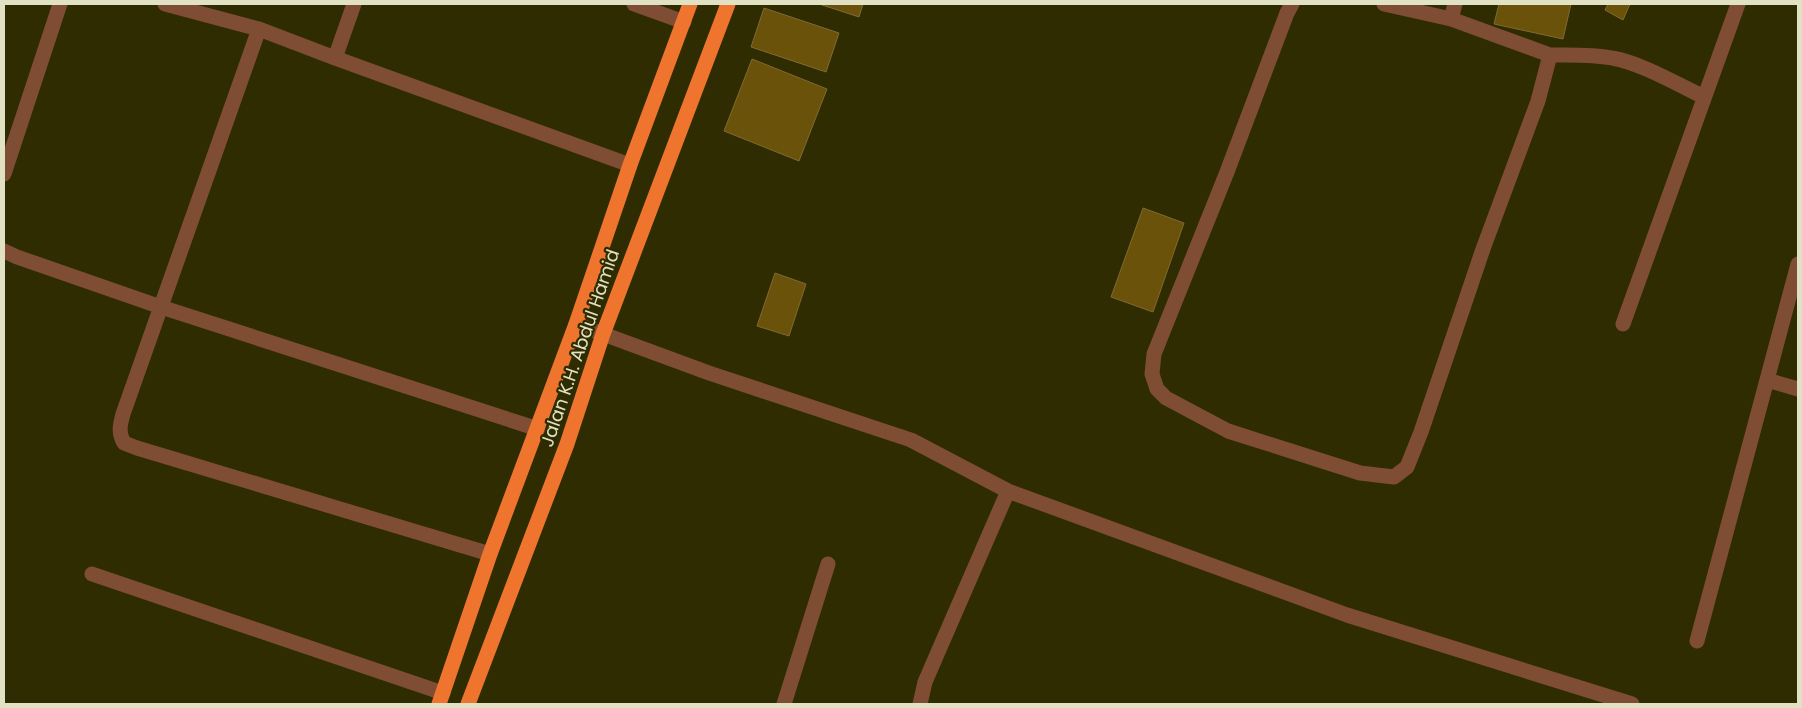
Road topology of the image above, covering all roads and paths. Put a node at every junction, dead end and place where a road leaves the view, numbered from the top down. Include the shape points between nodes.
1 (60, 4) edge
2 (354, 4) edge
3 (634, 4) edge
4 (690, 4) edge
5 (728, 4) edge
6 (1292, 4) edge
7 (1384, 4) edge
8 (1455, 4) edge
9 (1738, 4) edge
10 (175, 5) edge
11 (1451, 19) junction
12 (684, 22) junction
13 (260, 29) junction
14 (1550, 55) junction
15 (336, 58) junction
16 (1704, 97) junction
17 (630, 165) junction
18 (4, 174) edge
19 (4, 251) edge
20 (1798, 264) edge
21 (162, 307) junction
22 (576, 324) junction
23 (1623, 324) dead end
24 (603, 334) junction
25 (1767, 380) junction
26 (1798, 388) edge
27 (538, 429) junction
28 (1008, 491) junction
29 (490, 554) junction
30 (828, 564) dead end
31 (92, 574) dead end
32 (1697, 641) dead end
33 (441, 699) edge
34 (1625, 703) edge
35 (468, 704) edge
36 (784, 704) edge
37 (920, 704) edge

1 - 18 street
2 - 15 street
3 - 12 street
4 - 12 highway, Jalan K.H. Abdul Hamid
5 - 24 highway, Jalan K.H. Abdul Hamid
6 - 14 street via 1154,354 1152,374 1157,389 1166,398 1228,431 1360,473 1394,477 1407,467 1538,101
7 - 11 street
8 - 11 street
9 - 16 street
10 - 13 street
11 - 14 street
12 - 17 highway, Jalan K.H. Abdul Hamid
13 - 15 street
13 - 21 street
14 - 16 street via 1612,58 1634,64
15 - 17 street
16 - 23 street
17 - 22 highway, Jalan K.H. Abdul Hamid
19 - 21 street
20 - 25 street
21 - 27 street
21 - 29 street via 122,414 120,436 124,443
22 - 24 street
22 - 27 highway, Jalan K.H. Abdul Hamid
24 - 28 street via 911,440
24 - 35 highway, Jalan K.H. Abdul Hamid via 567,444
25 - 26 street
25 - 32 street
27 - 29 highway, Jalan K.H. Abdul Hamid
28 - 34 street via 1347,615
28 - 37 street via 925,682
29 - 33 highway, Jalan K.H. Abdul Hamid
30 - 36 street
31 - 33 street

